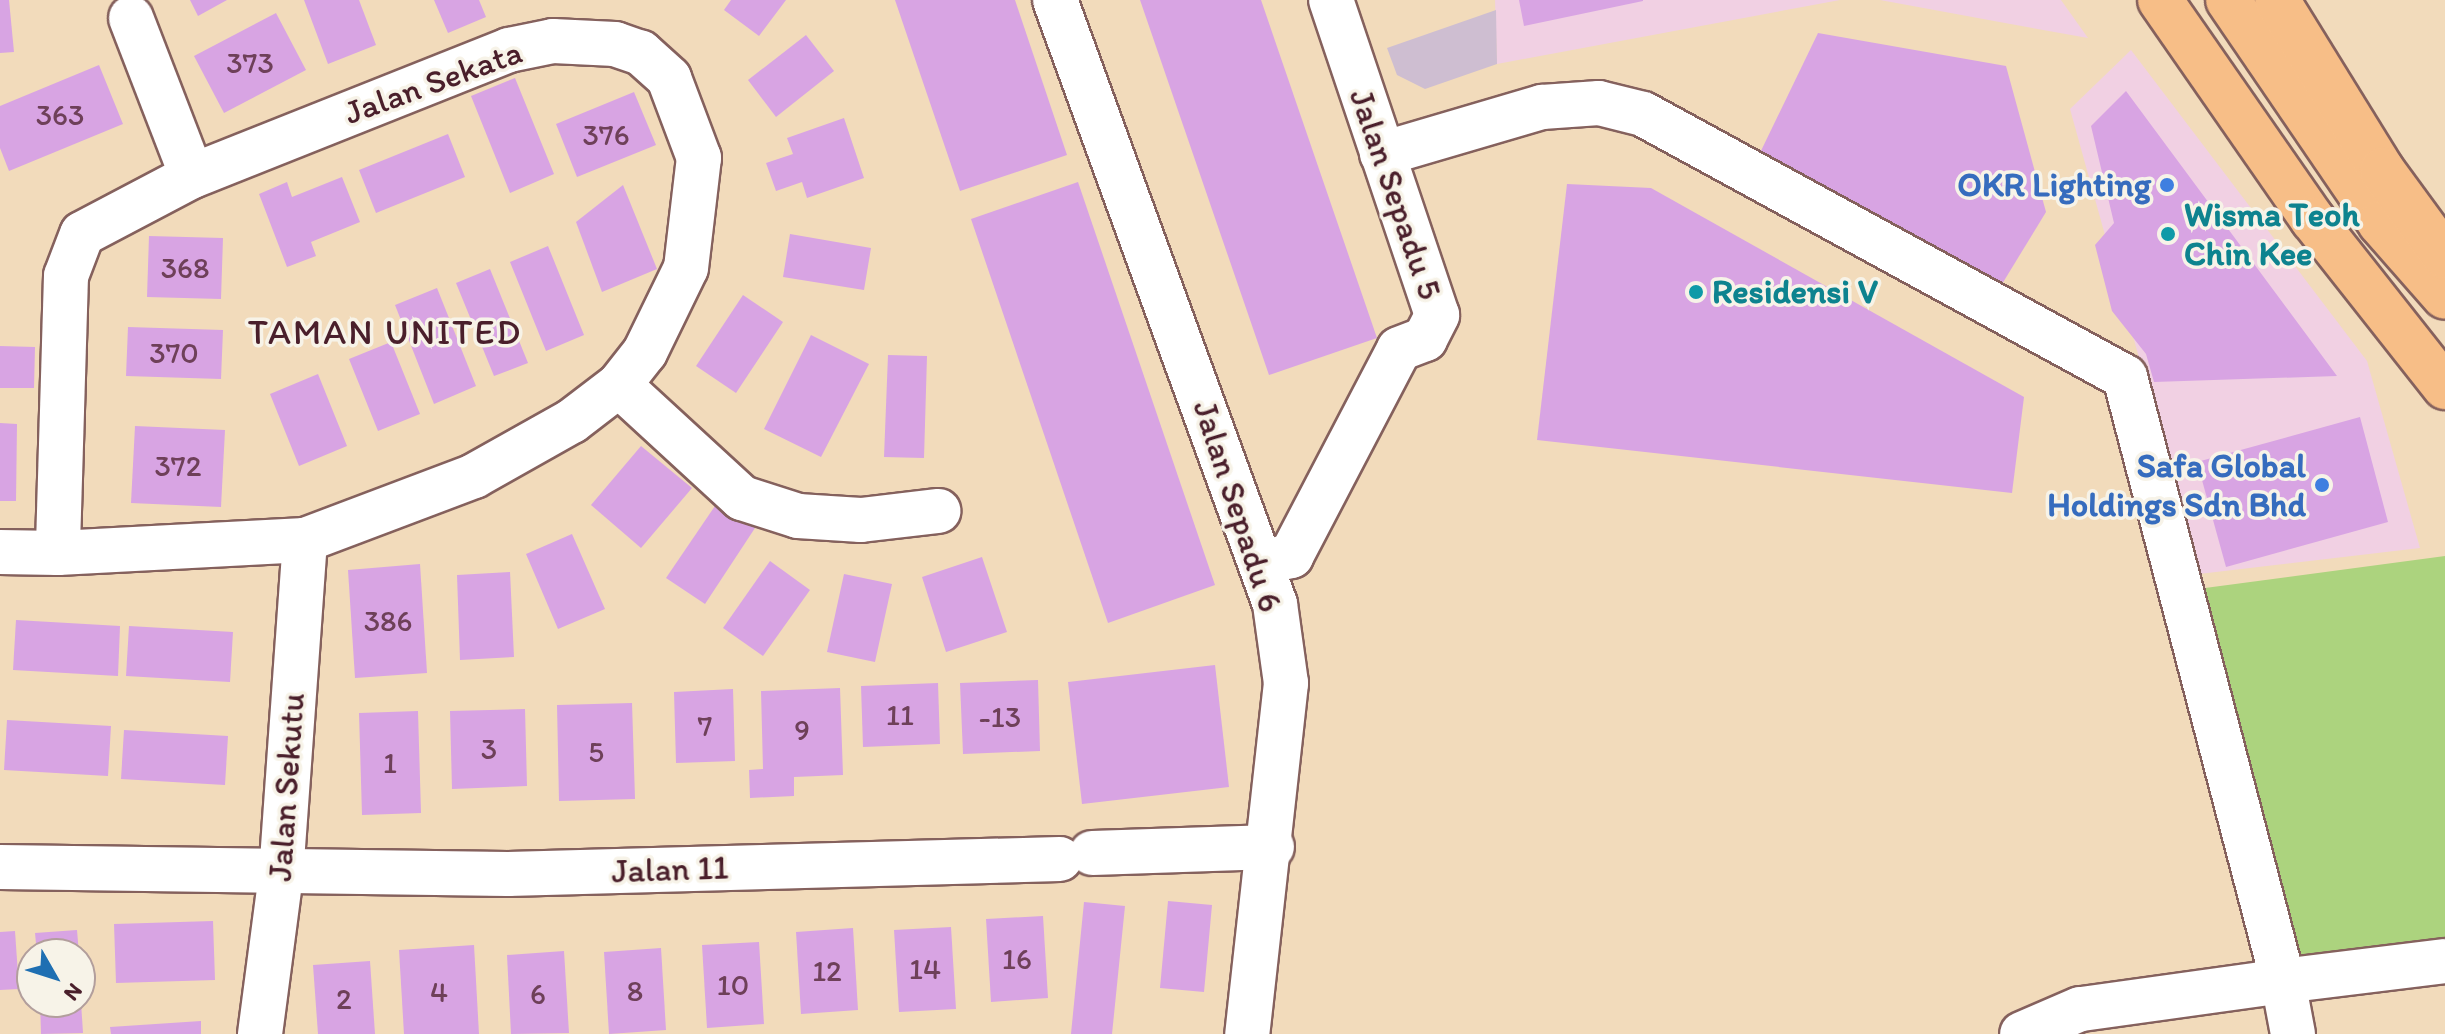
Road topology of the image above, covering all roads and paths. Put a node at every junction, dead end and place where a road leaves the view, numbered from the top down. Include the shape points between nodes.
1 (1055, 0) edge
2 (1331, 0) edge
3 (2160, 0) edge
4 (2228, 0) edge
5 (2277, 0) edge
6 (131, 18) dead end
7 (1382, 154) junction
8 (192, 176) junction
9 (2445, 256) edge
10 (2445, 297) edge
11 (619, 385) junction
12 (2445, 387) edge
13 (938, 511) dead end
14 (305, 540) junction
15 (0, 552) edge
16 (58, 553) junction
17 (1263, 562) junction
18 (1272, 847) junction
19 (0, 867) edge
20 (281, 875) junction
21 (2445, 961) edge
22 (2283, 981) junction
23 (260, 1034) edge
24 (1247, 1034) edge
25 (2022, 1034) edge
26 (2293, 1034) edge

1 - 17 street, Jalan Sepadu 6
2 - 7 street, Jalan Sepadu 5
3 - 12 main road via 2304,207
4 - 10 main road via 2380,223
5 - 9 main road via 2373,157
6 - 8 street
7 - 17 street, Jalan Sepadu 5 via 1437,315 1425,339 1399,349 1291,556
7 - 22 street via 1542,107 1599,103 1643,114 2125,377
8 - 11 street, Jalan Sekata via 509,50 584,40 641,53 669,78 687,114 699,158 697,216 669,310
8 - 16 street, Jalan Sekata via 97,223 69,254
11 - 13 street via 742,498 798,516 845,519
11 - 14 street, Jalan Sekata via 518,456
14 - 16 street, Jalan Sekata
14 - 20 street, Jalan Sekutu
15 - 16 street, Jalan Sekata
17 - 18 street, Jalan Sepadu 6 via 1286,683
18 - 20 street, Jalan 11
18 - 24 street, Jalan Sepadu 6
19 - 20 street, Jalan 11
20 - 23 street, Jalan Sekutu
21 - 22 street
22 - 25 street via 2080,1009
22 - 26 street

